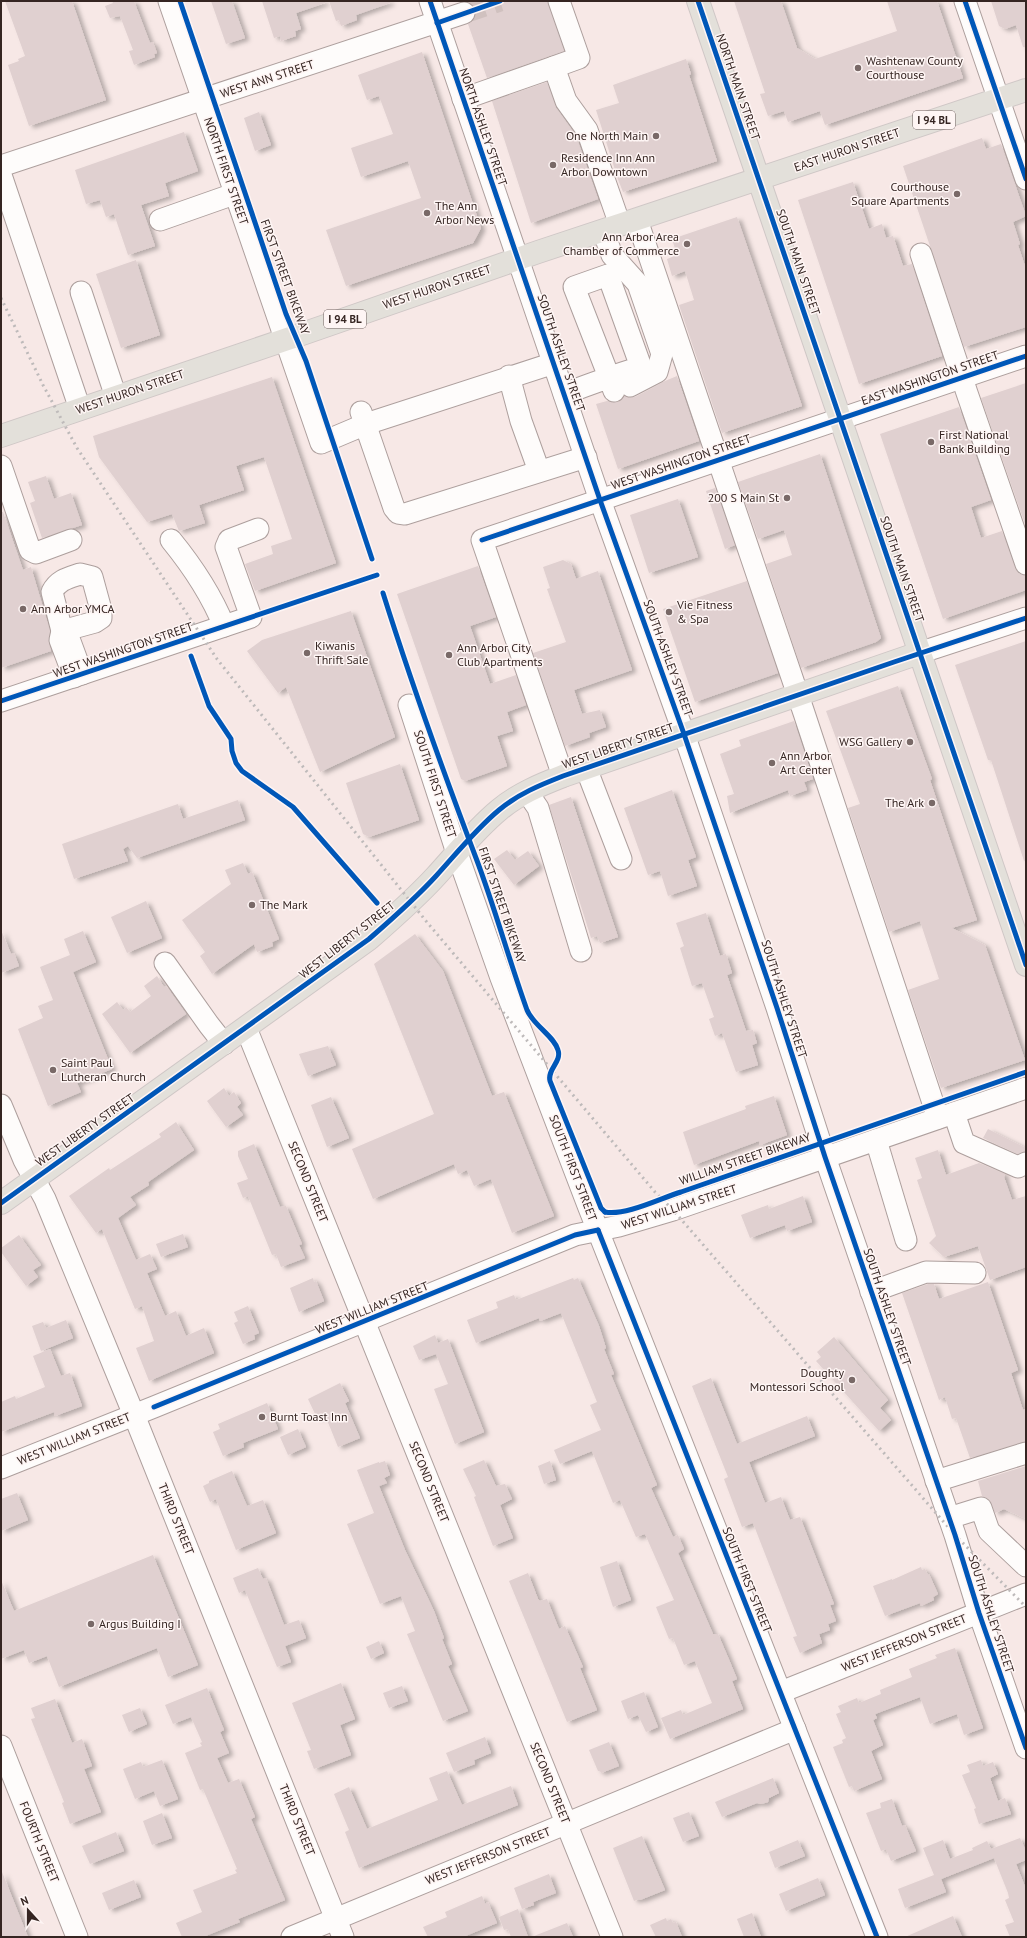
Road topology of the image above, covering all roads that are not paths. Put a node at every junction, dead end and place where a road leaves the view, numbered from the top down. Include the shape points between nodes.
1 (169, 1) edge
2 (430, 1) edge
3 (559, 1) edge
4 (698, 1) edge
5 (965, 1) edge
6 (464, 13) tunnel mouth
7 (437, 23) junction
8 (554, 67) junction
9 (1026, 90) edge
10 (463, 99) junction
11 (998, 99) junction
12 (202, 100) junction
13 (1, 166) edge
14 (1, 175) edge
15 (760, 179) junction
16 (1026, 179) edge
17 (234, 194) junction
18 (160, 220) dead end
19 (620, 225) junction
20 (921, 254) dead end
21 (519, 259) junction
22 (80, 292) dead end
23 (286, 340) junction
24 (1026, 356) edge
25 (554, 363) junction
26 (509, 376) junction
27 (962, 378) junction
28 (116, 396) junction
29 (566, 400) junction
30 (80, 409) junction
31 (363, 418) junction
32 (840, 419) junction
33 (1, 436) edge
34 (586, 457) junction
35 (718, 460) junction
36 (1, 466) edge
37 (539, 471) junction
38 (600, 500) junction
39 (258, 529) dead end
40 (71, 540) dead end
41 (171, 540) dead end
42 (1026, 564) edge
43 (1026, 618) edge
44 (224, 626) junction
45 (62, 631) dead end
46 (919, 653) junction
47 (78, 675) junction
48 (798, 695) junction
49 (1, 701) edge
50 (409, 705) dead end
51 (684, 734) junction
52 (586, 768) junction
53 (563, 776) junction
54 (527, 792) junction
55 (457, 853) junction
56 (621, 859) dead end
57 (581, 951) dead end
58 (165, 963) dead end
59 (1026, 965) edge
60 (246, 1028) junction
61 (224, 1044) junction
62 (1026, 1088) edge
63 (1, 1105) edge
64 (946, 1116) junction
65 (876, 1140) junction
66 (825, 1157) junction
67 (1026, 1163) edge
68 (34, 1179) junction
69 (1, 1204) edge
70 (598, 1230) junction
71 (906, 1240) dead end
72 (975, 1273) dead end
73 (871, 1292) junction
74 (365, 1321) junction
75 (134, 1415) junction
76 (1026, 1453) edge
77 (1, 1468) edge
78 (936, 1481) junction
79 (949, 1518) junction
80 (1026, 1566) edge
81 (1026, 1594) edge
82 (979, 1613) junction
83 (781, 1692) junction
84 (795, 1729) junction
85 (1, 1746) edge
86 (1026, 1748) edge
87 (566, 1824) junction
88 (340, 1928) edge
89 (77, 1937) edge
90 (292, 1937) edge
91 (612, 1937) edge
92 (877, 1937) edge

1 - 12 street, NORTH FIRST STREET
2 - 7 street, NORTH ASHLEY STREET
3 - 8 street via 578,58
4 - 15 main road, NORTH MAIN STREET
5 - 11 street
6 - 7 street, WEST ANN STREET
7 - 10 street, NORTH ASHLEY STREET
7 - 12 street, WEST ANN STREET
8 - 10 street
8 - 19 street via 566,101 587,130
9 - 11 main road, EAST HURON STREET / I 94 BL
10 - 21 street, NORTH ASHLEY STREET
11 - 15 main road, EAST HURON STREET / I 94 BL
11 - 16 street
12 - 13 street, WEST ANN STREET
12 - 17 street, NORTH FIRST STREET
14 - 30 street
15 - 19 main road, WEST HURON STREET / I 94 BL
15 - 32 main road, SOUTH MAIN STREET
17 - 18 street
17 - 23 street, NORTH FIRST STREET
19 - 21 main road, WEST HURON STREET / I 94 BL
19 - 29 street via 612,255 638,284 662,354 657,372 631,386 612,384
19 - 35 street
20 - 27 street
21 - 23 main road, WEST HURON STREET / I 94 BL
21 - 25 street, SOUTH ASHLEY STREET
22 - 28 street
23 - 28 main road, WEST HURON STREET / I 94 BL
23 - 31 street via 321,442
24 - 27 street, EAST WASHINGTON STREET
25 - 26 street
25 - 29 street, SOUTH ASHLEY STREET
26 - 31 street
26 - 37 street via 521,421
27 - 32 street, EAST WASHINGTON STREET
27 - 42 street
28 - 30 main road, WEST HURON STREET / I 94 BL
29 - 34 street, SOUTH ASHLEY STREET
30 - 33 main road, WEST HURON STREET / I 94 BL
31 - 37 street via 394,508 398,513 405,514
32 - 35 street, WEST WASHINGTON STREET
32 - 46 main road, SOUTH MAIN STREET
34 - 37 street
34 - 38 street, SOUTH ASHLEY STREET
35 - 38 street, WEST WASHINGTON STREET
35 - 48 street
36 - 40 street via 30,550 36,553
38 - 51 street, SOUTH ASHLEY STREET
38 - 53 street, WEST WASHINGTON STREET via 482,540
39 - 44 street, WEST WASHINGTON STREET via 229,540 226,547 251,617
41 - 44 street via 194,569 216,606
43 - 46 street
44 - 47 street, WEST WASHINGTON STREET
45 - 47 street via 68,636
46 - 48 main road, WEST LIBERTY STREET
46 - 59 main road, SOUTH MAIN STREET
47 - 49 street, WEST WASHINGTON STREET
48 - 51 main road, WEST LIBERTY STREET
48 - 64 street
50 - 55 street, SOUTH FIRST STREET
51 - 52 main road, WEST LIBERTY STREET
51 - 66 street, SOUTH ASHLEY STREET
52 - 53 main road, WEST LIBERTY STREET
52 - 56 street
53 - 54 main road, WEST LIBERTY STREET
54 - 55 main road, WEST LIBERTY STREET via 499,810
54 - 57 street via 538,808
55 - 60 main road, WEST LIBERTY STREET via 410,903 369,938
55 - 70 street, SOUTH FIRST STREET via 500,978
58 - 61 street
60 - 61 main road, WEST LIBERTY STREET
60 - 74 street, SECOND STREET
61 - 68 main road, WEST LIBERTY STREET
62 - 64 street, WEST WILLIAM STREET
63 - 68 street, THIRD STREET
64 - 65 street, WEST WILLIAM STREET
64 - 67 street via 964,1143 1018,1167
65 - 66 street, WEST WILLIAM STREET
65 - 71 street
66 - 70 street, WEST WILLIAM STREET via 673,1210
66 - 73 street, SOUTH ASHLEY STREET
68 - 69 main road, WEST LIBERTY STREET
68 - 75 street, THIRD STREET via 45,1199
70 - 74 street, WEST WILLIAM STREET via 575,1235
70 - 83 street, SOUTH FIRST STREET
72 - 73 street via 926,1272
73 - 78 street, SOUTH ASHLEY STREET
74 - 75 street, WEST WILLIAM STREET
74 - 87 street, SECOND STREET
75 - 77 street, WEST WILLIAM STREET
75 - 88 street, THIRD STREET
76 - 78 street
78 - 79 street, SOUTH ASHLEY STREET
79 - 80 street via 984,1508 989,1531
79 - 82 street, SOUTH ASHLEY STREET
81 - 82 street, WEST JEFFERSON STREET
82 - 83 street, WEST JEFFERSON STREET
82 - 86 street, SOUTH ASHLEY STREET
83 - 84 street, SOUTH FIRST STREET
84 - 87 street, WEST JEFFERSON STREET
84 - 92 street, SOUTH FIRST STREET
85 - 89 street, FOURTH STREET
87 - 88 street, WEST JEFFERSON STREET
87 - 91 street, SECOND STREET
88 - 90 street, WEST JEFFERSON STREET

